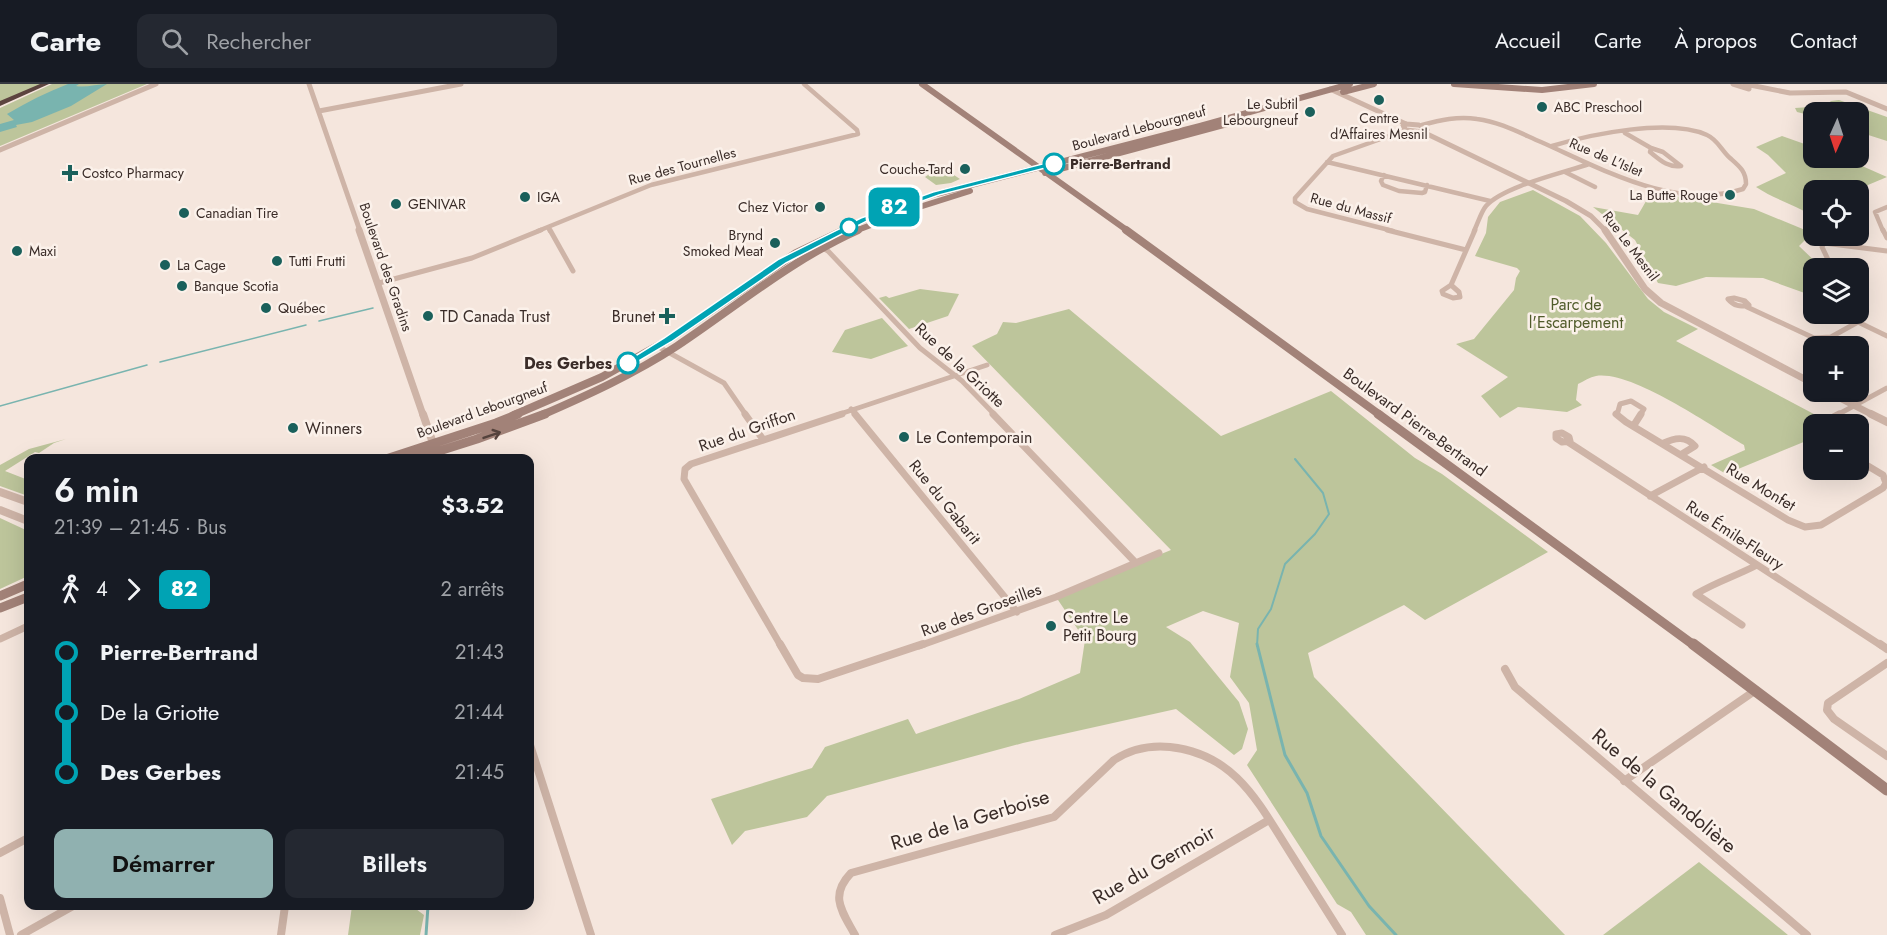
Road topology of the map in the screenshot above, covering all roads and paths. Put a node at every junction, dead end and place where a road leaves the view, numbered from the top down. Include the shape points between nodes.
1 (46, 84) edge
2 (156, 84) edge
3 (309, 84) edge
4 (461, 84) edge
5 (804, 84) edge
6 (922, 84) edge
7 (1350, 84) edge
8 (1374, 84) edge
9 (1454, 84) edge
10 (1500, 84) edge
11 (1565, 84) edge
12 (1594, 84) edge
13 (1733, 84) edge
14 (1745, 84) edge
15 (1330, 89) junction
16 (1846, 92) junction
17 (1339, 93) junction
18 (0, 105) edge
19 (1887, 110) edge
20 (319, 111) junction
21 (1406, 127) junction
22 (1423, 129) junction
23 (1625, 133) junction
24 (1552, 146) junction
25 (1651, 148) junction
26 (0, 150) edge
27 (1327, 162) junction
28 (1589, 164) junction
29 (1044, 170) junction
30 (1565, 172) junction
31 (1384, 175) junction
32 (1531, 184) junction
33 (1427, 185) junction
34 (1595, 187) dead end
35 (1490, 201) junction
36 (1887, 207) edge
37 (1877, 218) junction
38 (1887, 220) edge
39 (548, 227) junction
40 (1885, 232) edge
41 (1887, 238) edge
42 (813, 244) junction
43 (822, 248) junction
44 (1466, 250) junction
45 (1887, 251) edge
46 (1827, 258) edge
47 (573, 271) dead end
48 (379, 283) junction
49 (1451, 285) dead end
50 (1747, 307) dead end
51 (1855, 324) edge
52 (1862, 324) edge
53 (1887, 336) edge
54 (657, 346) junction
55 (667, 352) junction
56 (987, 365) dead end
57 (956, 376) junction
58 (1803, 378) edge
59 (1887, 388) edge
60 (1849, 402) edge
61 (1857, 406) junction
62 (851, 409) junction
63 (1841, 414) edge
64 (1887, 422) edge
65 (1634, 425) junction
66 (762, 438) junction
67 (1568, 442) dead end
68 (1664, 443) junction
69 (436, 452) edge
70 (1682, 454) junction
71 (1704, 467) junction
72 (1869, 467) edge
73 (0, 492) edge
74 (1650, 496) junction
75 (24, 501) edge
76 (0, 510) edge
77 (24, 519) edge
78 (1159, 553) dead end
79 (1136, 563) junction
80 (1756, 565) junction
81 (24, 584) edge
82 (4, 594) edge
83 (24, 599) edge
84 (0, 608) edge
85 (1017, 612) junction
86 (1742, 625) dead end
87 (24, 628) edge
88 (0, 639) edge
89 (1887, 649) edge
90 (1887, 663) edge
91 (1505, 669) dead end
92 (808, 679) joint
93 (1756, 690) junction
94 (1887, 756) edge
95 (534, 765) edge
96 (1624, 781) junction
97 (1887, 790) edge
98 (1269, 820) junction
99 (24, 840) edge
100 (0, 853) edge
101 (0, 898) edge
102 (66, 910) edge
103 (284, 910) edge
104 (1338, 934) edge
105 (10, 935) edge
106 (21, 935) edge
107 (281, 935) edge
108 (591, 935) edge
109 (855, 935) edge
110 (1054, 935) edge
111 (1807, 935) edge

1 - 18 highway
2 - 26 street
3 - 20 street, Boulevard des Gradins
4 - 20 street
5 - 39 street, Rue des Tournelles via 858,134 651,184
6 - 29 main road, Boulevard Pierre-Bertrand
7 - 15 main road, Boulevard Lebourgneuf
8 - 17 main road, Boulevard Lebourgneuf
9 - 12 main road via 1536,91
10 - 11 main road
13 - 16 street via 1793,97
14 - 16 street via 1790,93
15 - 17 street
15 - 29 main road, Boulevard Lebourgneuf
16 - 19 street
17 - 21 street
17 - 29 main road, Boulevard Lebourgneuf via 1181,138
20 - 48 street, Boulevard des Gradins
21 - 22 street, Rue Le Mesnil
21 - 27 street, Rue du Massif via 1346,150
22 - 24 street, Rue de L'Islet via 1453,118 1478,119 1509,127
22 - 32 street, Rue Le Mesnil
23 - 24 street, Rue de L'Islet
23 - 25 street
23 - 28 street, Rue de L'Islet via 1674,128 1707,135 1744,170 1746,184 1734,192 1694,195 1644,186
24 - 28 street, Rue de L'Islet
25 - 25 street via 1650,153 1665,164 1681,166
27 - 31 street
27 - 44 street, Rue du Massif via 1295,198 1300,207
28 - 30 street
29 - 42 main road, Boulevard Lebourgneuf via 903,204
29 - 43 main road, Boulevard Lebourgneuf via 908,210
29 - 93 main road, Boulevard Pierre-Bertrand
30 - 32 street
30 - 34 street
31 - 33 street
31 - 33 street via 1383,186 1399,191 1422,193
32 - 35 street
32 - 58 street, Rue Le Mesnil via 1591,216 1608,233 1645,289 1661,303
33 - 35 street
35 - 44 street
36 - 37 street via 1875,212
37 - 38 street
37 - 40 street
39 - 47 street
39 - 48 street, Rue des Tournelles via 462,261
40 - 41 street
42 - 43 street, Rue de la Griotte
42 - 54 main road, Boulevard Lebourgneuf
43 - 55 main road, Boulevard Lebourgneuf
43 - 57 street, Rue de la Griotte via 920,348
44 - 49 street
45 - 46 street via 1824,243
48 - 69 street, Boulevard des Gradins
50 - 51 street via 1820,339 1831,338
52 - 53 street
54 - 55 street
54 - 69 main road, Boulevard Lebourgneuf via 574,390
55 - 66 street via 724,383
69 -> 55 main road, Boulevard Lebourgneuf via 545,415
56 - 57 street, Rue du Griffon
57 - 62 street, Rue du Griffon
57 - 79 street, Rue de la Griotte
59 - 61 street
60 - 61 street
61 - 63 street
61 - 64 street
62 - 66 street, Rue du Griffon
62 - 85 street, Rue du Gabarit
65 - 65 street via 1644,409 1631,401 1620,404 1616,414
65 - 68 street
66 - 92 street, Rue du Griffon via 691,464 683,474 798,675
67 - 74 street, Rue Émile-Fleury
68 - 70 street
68 - 70 street via 1677,438 1689,440 1694,449
70 - 71 street
71 - 72 street, Rue Monfet via 1788,520 1812,527 1883,488 1883,475
71 - 74 street, Rue Monfet
73 - 75 street
74 - 80 street, Rue Émile-Fleury
76 - 77 street
78 - 79 street, Rue des Groseilles
79 - 85 street, Rue des Groseilles
80 - 86 street via 1696,594
80 - 89 street, Rue Émile-Fleury
81 - 82 main road
83 - 84 main road
85 - 92 street, Rue des Groseilles via 843,672
87 - 88 street
90 - 94 street via 1828,704 1827,710
91 - 96 street, Rue de la Gandolière via 1515,687
93 - 96 street
93 - 97 main road, Boulevard Pierre-Bertrand
95 - 108 street
96 - 111 street, Rue de la Gandolière
98 - 104 street, Rue de la Gerboise
98 - 109 street, Rue de la Gerboise via 1251,791 1214,759 1177,747 1137,749 1116,758 1054,817 851,873 838,891 839,904
98 - 110 street, Rue du Germoir via 1106,915
99 - 100 street
101 - 105 street
102 - 106 street
103 - 107 street

